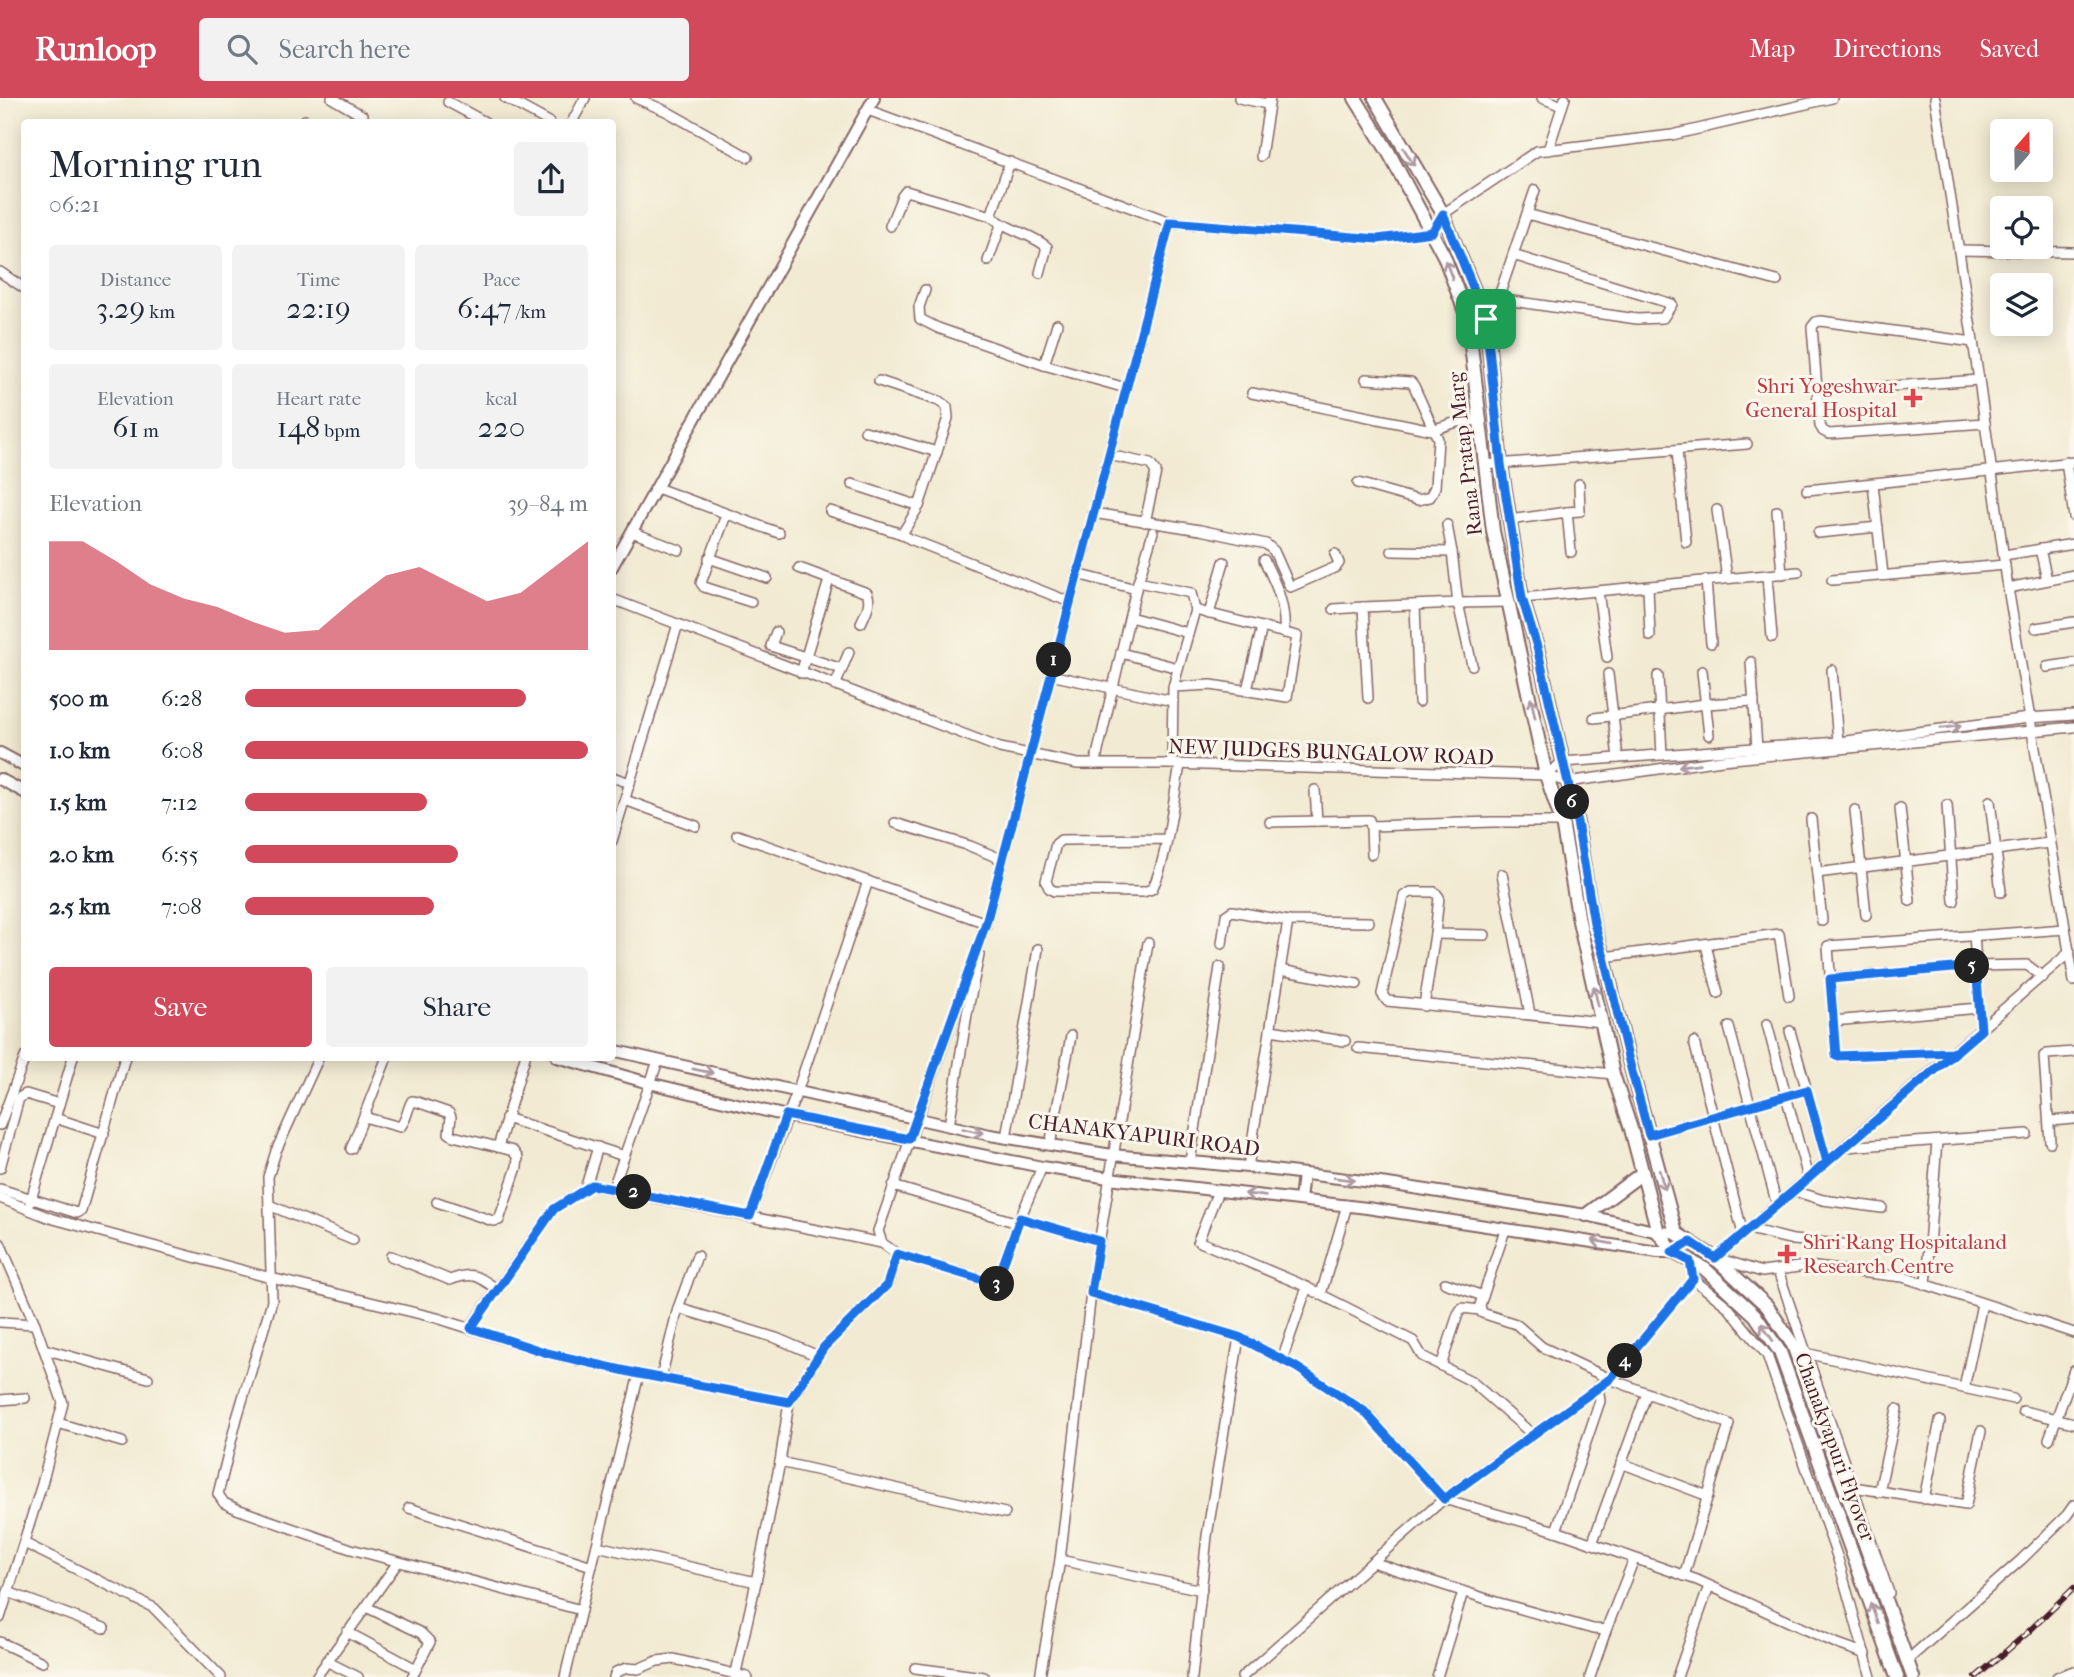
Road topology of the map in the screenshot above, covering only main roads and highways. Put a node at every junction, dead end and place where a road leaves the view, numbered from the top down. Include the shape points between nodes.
1 (1355, 98) edge
2 (1375, 98) edge
3 (1642, 1174) junction
4 (1586, 1215) road end
5 (1715, 1258) joint
6 (1690, 1261) joint
7 (1897, 1677) edge
8 (1913, 1677) edge

3 -> 1 main road, Rana Pratap Marg via 1614,1074 1562,822 1546,775 1493,531 1468,320 1432,232
2 -> 5 main road, Rana Pratap Marg via 1443,214 1486,319 1501,464 1522,598 1577,822 1594,923 1676,1233
3 - 4 main road
3 - 6 main road, Rana Pratap Marg via 1658,1232 1672,1252
5 - 8 main road, Chanakyapuri Flyover via 1767,1306 1793,1345
7 -> 6 main road, Chanakyapuri Flyover via 1780,1352 1755,1315

